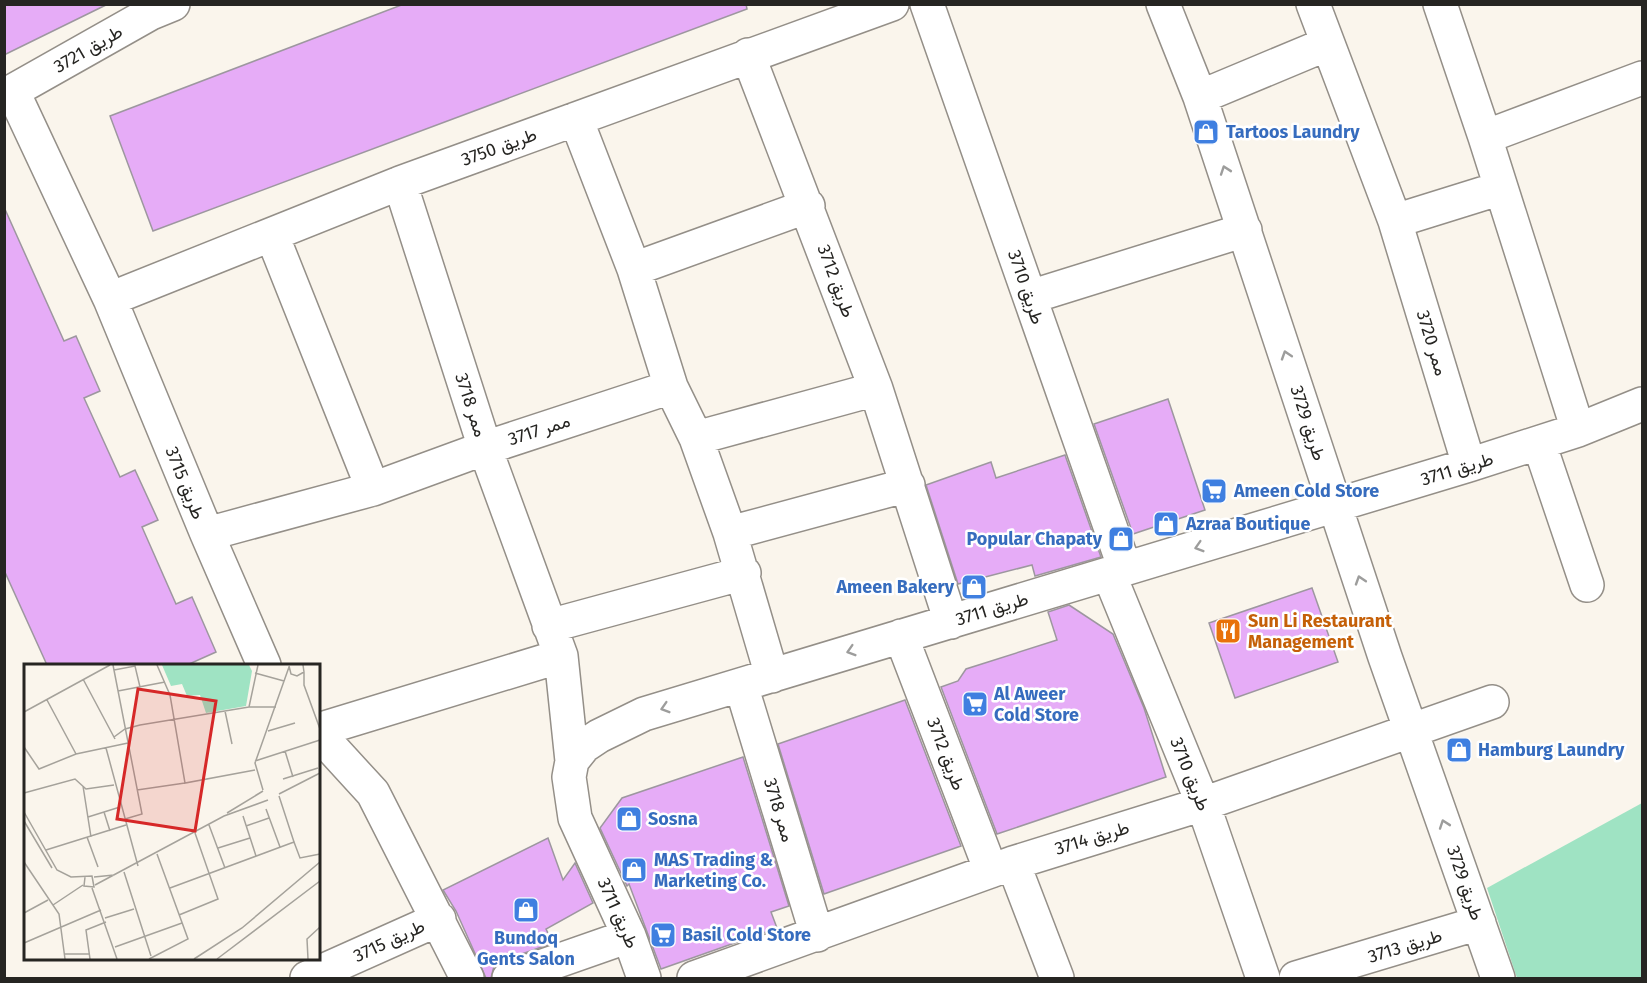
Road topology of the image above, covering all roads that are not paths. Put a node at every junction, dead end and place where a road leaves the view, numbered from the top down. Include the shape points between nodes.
1 (891, 4) edge
2 (927, 4) edge
3 (1163, 4) edge
4 (1313, 4) edge
5 (1440, 4) edge
6 (157, 8) edge
7 (1327, 44) junction
8 (748, 55) junction
9 (1642, 78) edge
10 (9, 94) edge
11 (1200, 97) junction
12 (576, 119) junction
13 (1485, 137) junction
14 (400, 183) junction
15 (1501, 188) junction
16 (808, 206) junction
17 (1395, 221) junction
18 (1245, 230) junction
19 (272, 235) junction
20 (634, 269) junction
21 (1030, 297) junction
22 (110, 299) junction
23 (671, 387) junction
24 (876, 389) junction
25 (1642, 404) edge
26 (1578, 430) junction
27 (696, 438) junction
28 (1539, 443) junction
29 (485, 448) junction
30 (1468, 465) junction
31 (908, 485) junction
32 (373, 489) junction
33 (1335, 506) junction
34 (730, 533) junction
35 (207, 534) junction
36 (1117, 571) junction
37 (744, 573) junction
38 (1587, 585) dead end
39 (951, 622) junction
40 (549, 626) junction
41 (901, 636) junction
42 (561, 656) junction
43 (264, 664) edge
44 (772, 676) junction
45 (741, 685) junction
46 (1492, 702) dead end
47 (1411, 729) junction
48 (320, 731) edge
49 (320, 734) edge
50 (573, 761) junction
51 (1203, 804) junction
52 (1002, 867) junction
53 (439, 919) junction
54 (1479, 923) junction
55 (629, 936) junction
56 (817, 936) junction
57 (308, 978) edge
58 (466, 978) edge
59 (509, 978) edge
60 (644, 978) edge
61 (694, 978) edge
62 (1057, 978) edge
63 (1263, 978) edge
64 (1296, 978) edge
65 (1498, 978) edge

1 - 8 street, طريق 3750
2 - 21 street, طريق 3710
3 - 11 street, طريق 3729
4 - 7 street, ممر 3720
5 - 13 street
6 - 10 street, طريق 3721
7 - 11 street
7 - 17 street, ممر 3720
8 - 12 street, طريق 3750
8 - 16 street, طريق 3712
9 - 13 street
10 - 22 street, طريق 3715
18 -> 11 street, طريق 3729
12 - 14 street, طريق 3750
12 - 20 street
13 - 15 street
14 - 19 street, طريق 3750
14 - 29 street, ممر 3718
15 - 17 street
15 - 26 street
16 - 20 street
16 - 24 street, طريق 3712
17 - 30 street, ممر 3720
18 - 21 street
33 -> 18 street, طريق 3729
19 - 22 street, طريق 3750
19 - 32 street
20 - 23 street
21 - 36 street, طريق 3710
22 - 35 street, طريق 3715
23 - 27 street
23 - 29 street, ممر 3717
24 - 27 street
24 - 31 street, طريق 3712
25 - 26 street, طريق 3711
26 - 28 street, طريق 3711
27 - 34 street
28 - 30 street, طريق 3711
28 - 38 street
29 - 32 street, ممر 3717
29 - 40 street, ممر 3718
30 - 33 street, طريق 3711
31 - 34 street
31 - 39 street, طريق 3712
32 - 35 street, ممر 3717
33 -> 36 street, طريق 3711
47 -> 33 street, طريق 3729
34 - 37 street
35 - 43 street, طريق 3715
36 - 39 street, طريق 3711
36 - 51 street, طريق 3710
37 - 40 street
37 - 44 street
39 - 41 street, طريق 3711
40 - 42 street, ممر 3718
41 -> 44 street, طريق 3711
41 - 52 street, طريق 3712
42 - 48 street
42 - 50 street, ممر 3718
44 - 45 street, طريق 3711
45 -> 50 street, طريق 3711 via 644,714 599,736 584,746
45 - 56 street, ممر 3718
46 - 47 street, طريق 3714
47 - 51 street, طريق 3714
54 -> 47 street, طريق 3729
49 - 53 street, طريق 3715 via 373,793
50 - 55 street, طريق 3711 via 570,796 575,818
51 - 52 street, طريق 3714
51 - 63 street, طريق 3710
52 - 56 street, طريق 3714
52 - 62 street, طريق 3712
53 - 57 street, طريق 3715
53 - 58 street, طريق 3715
54 - 64 street, طريق 3713
54 - 65 street, طريق 3729
55 - 59 street
55 - 60 street, طريق 3711
56 - 61 street, طريق 3714

